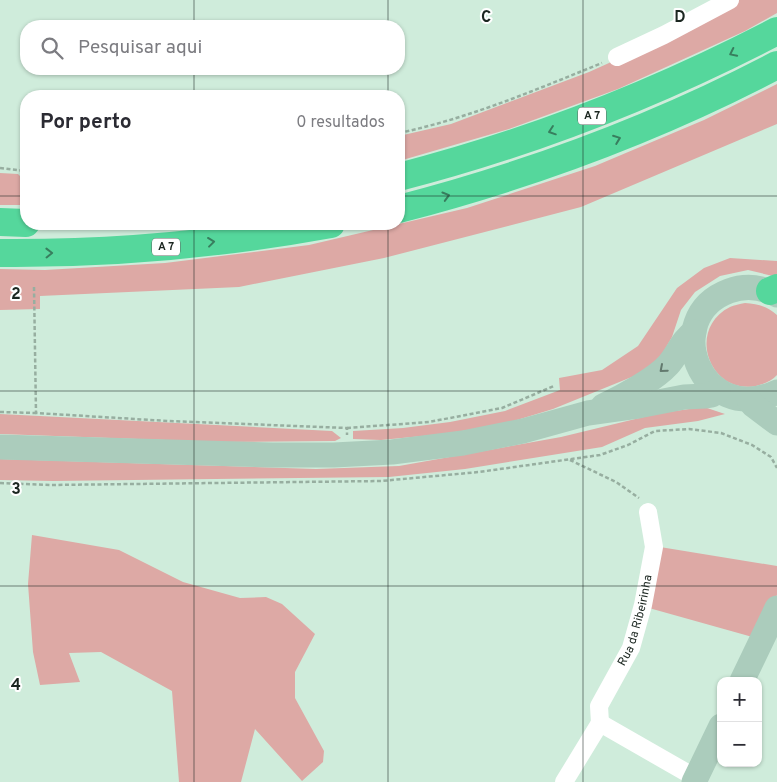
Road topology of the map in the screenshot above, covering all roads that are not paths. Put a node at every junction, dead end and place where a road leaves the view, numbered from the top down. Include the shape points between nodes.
1 (730, 0) edge
2 (777, 31) edge
3 (618, 56) road end
4 (777, 65) edge
5 (405, 175) edge
6 (405, 207) edge
7 (0, 222) edge
8 (20, 223) edge
9 (295, 230) edge
10 (0, 253) edge
11 (774, 291) edge
12 (694, 332) junction
13 (718, 390) junction
14 (777, 392) edge
15 (749, 400) junction
16 (588, 413) junction
17 (777, 423) edge
18 (0, 447) edge
19 (648, 512) road end
20 (777, 608) edge
21 (744, 677) edge
22 (600, 723) junction
23 (717, 734) edge
24 (695, 780) edge
25 (564, 782) edge

1 - 3 street
2 -> 5 highway, A 7 via 590,117 500,148
6 -> 4 highway, A 7 via 490,184 597,147 687,109
7 - 8 highway
10 -> 9 highway, A 7 via 98,252 185,245
11 - 12 street via 754,287 737,288 722,294 704,310
12 - 13 street via 697,364 705,379
12 -> 16 street via 659,373
13 - 15 street
13 - 16 street via 712,395
14 - 15 street via 766,398
15 - 17 street
16 - 18 street via 463,443 392,452 254,454
19 - 22 street, Rua da Ribeirinha via 654,547 643,605 632,648 599,706
20 - 21 street
22 - 24 street
22 - 25 street
23 - 24 street

